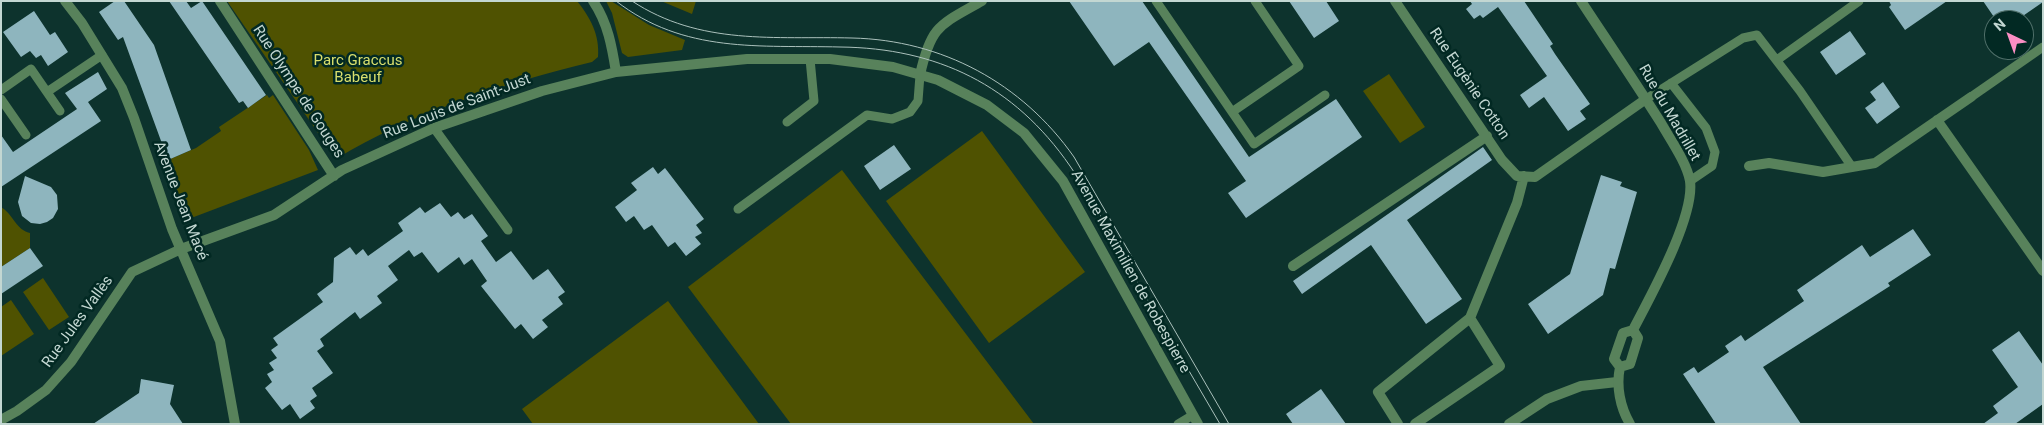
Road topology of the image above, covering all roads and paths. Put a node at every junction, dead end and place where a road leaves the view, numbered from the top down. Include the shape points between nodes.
1 (65, 1) edge
2 (220, 1) edge
3 (593, 1) edge
4 (982, 1) edge
5 (1156, 1) edge
6 (1255, 1) edge
7 (1395, 1) edge
8 (1581, 1) edge
9 (1859, 1) edge
10 (2043, 47) edge
11 (102, 55) junction
12 (810, 59) junction
13 (1777, 60) junction
14 (616, 72) junction
15 (920, 75) junction
16 (1671, 83) junction
17 (1, 90) edge
18 (47, 92) junction
19 (1325, 95) dead end
20 (1646, 98) junction
21 (1971, 98) joint
22 (1, 99) edge
23 (60, 110) dead end
24 (1232, 112) junction
25 (1937, 120) junction
26 (787, 122) dead end
27 (434, 128) junction
28 (26, 135) dead end
29 (1486, 136) junction
30 (1749, 166) dead end
31 (1852, 167) junction
32 (334, 176) junction
33 (1524, 176) junction
34 (1690, 181) junction
35 (738, 208) dead end
36 (508, 230) dead end
37 (181, 249) junction
38 (1293, 266) dead end
39 (2043, 271) edge
40 (1470, 318) junction
41 (1633, 330) junction
42 (1620, 367) junction
43 (1617, 382) junction
44 (1195, 419) edge
45 (1, 420) edge
46 (235, 424) edge
47 (1178, 424) edge
48 (1398, 424) edge
49 (1415, 424) edge
50 (1510, 424) edge
51 (1630, 424) edge

1 - 11 street, Avenue Jean Macé
2 - 32 street, Rue Olympe de Gouges
3 - 14 street via 602,15 612,44
4 - 15 street via 941,25 930,40
5 - 24 lane
6 - 24 lane via 1299,66
7 - 29 street, Rue Eugènie Cotton
8 - 20 street, Rue du Madrillet
9 - 13 lane
10 - 21 lane
11 - 18 lane
11 - 37 street, Avenue Jean Macé via 125,95
12 - 14 street, Avenue Maximilien de Robespierre via 748,59
12 - 15 street, Avenue Maximilien de Robespierre via 893,67
12 - 26 lane via 814,101
13 - 16 lane via 1757,34 1743,38
13 - 31 lane
14 - 27 street, Rue Louis de Saint-Just via 542,91
15 - 35 lane via 918,101 910,112 892,119 867,115
15 - 44 street, Avenue Maximilien de Robespierre via 938,80 987,105 1024,133 1063,181
16 - 20 lane
16 - 34 lane via 1706,128 1715,152 1712,166
17 - 18 lane via 31,69
18 - 23 lane
19 - 24 lane via 1254,144
20 - 33 street via 1535,177
20 - 34 street, Rue du Madrillet
21 - 25 street
22 - 28 lane
25 - 31 street via 1875,163
25 - 39 street
27 - 32 street, Rue Louis de Saint-Just
27 - 36 lane
29 - 33 street, Rue Eugènie Cotton via 1516,176
29 - 38 street
30 - 31 street via 1769,163 1823,172
32 - 37 street, Rue Louis de Saint-Just via 274,215
33 - 40 street via 1517,203
34 - 41 street, Rue du Madrillet via 1682,226
37 - 45 street, Rue Jules Vallès via 132,272 71,362 46,390
37 - 46 street, Avenue Jean Macé via 220,341
40 - 48 street via 1378,392
40 - 49 street via 1500,366
41 - 42 street, Rue du Madrillet via 1638,338 1630,364
41 - 42 street, Rue du Madrillet via 1623,332 1617,349 1614,359
42 - 43 street, Rue du Madrillet
43 - 50 street via 1581,386 1546,399
43 - 51 street, Rue du Madrillet
44 - 47 lane

